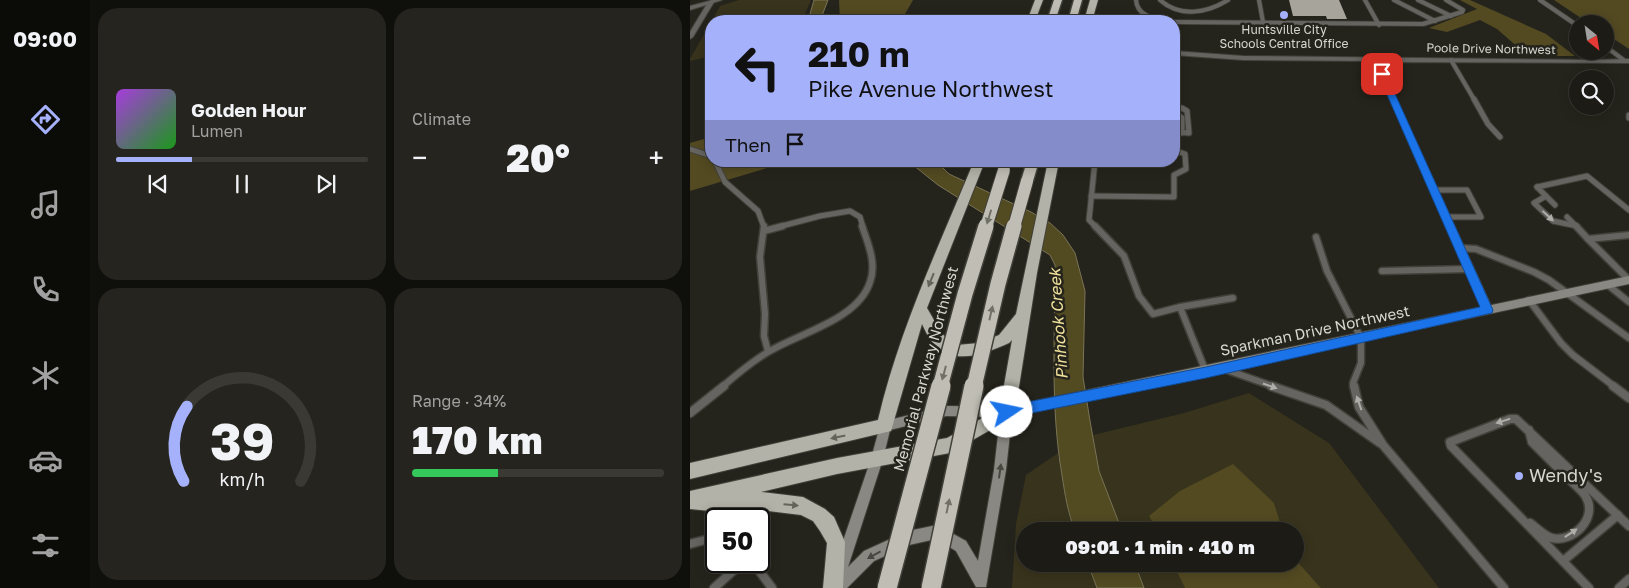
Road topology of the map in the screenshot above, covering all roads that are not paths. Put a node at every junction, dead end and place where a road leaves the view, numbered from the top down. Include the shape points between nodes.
1 (720, 0) edge
2 (1038, 0) edge
3 (1058, 0) edge
4 (1078, 0) edge
5 (1094, 0) edge
6 (1136, 0) edge
7 (1160, 0) edge
8 (1228, 0) edge
9 (1259, 0) edge
10 (1365, 0) edge
11 (1394, 0) edge
12 (1418, 0) edge
13 (1446, 0) edge
14 (1540, 0) edge
15 (711, 2) junction
16 (690, 8) edge
17 (1033, 15) edge
18 (1053, 15) edge
19 (1074, 15) edge
20 (1090, 15) edge
21 (1148, 15) edge
22 (1450, 16) junction
23 (1569, 20) edge
24 (1435, 21) junction
25 (1180, 22) edge
26 (1263, 22) junction
27 (1379, 25) junction
28 (690, 37) edge
29 (1614, 52) edge
30 (1180, 53) edge
31 (1375, 59) junction
32 (1451, 60) junction
33 (1627, 61) edge
34 (1180, 108) edge
35 (1180, 116) edge
36 (1182, 132) joint
37 (1500, 137) dead end
38 (690, 149) edge
39 (1180, 152) edge
40 (705, 154) edge
41 (717, 167) edge
42 (978, 167) edge
43 (1005, 167) edge
44 (1031, 167) edge
45 (1053, 167) edge
46 (1094, 167) edge
47 (1433, 190) junction
48 (1091, 196) junction
49 (1546, 196) junction
50 (1555, 205) dead end
51 (1629, 210) edge
52 (1567, 217) dead end
53 (1445, 218) junction
54 (1577, 226) junction
55 (764, 232) junction
56 (1629, 235) edge
57 (1316, 237) dead end
58 (1588, 239) junction
59 (1458, 248) junction
60 (1468, 269) junction
61 (1382, 271) dead end
62 (1629, 280) edge
63 (1608, 285) junction
64 (1566, 294) junction
65 (1233, 298) dead end
66 (1529, 300) junction
67 (1629, 302) edge
68 (1180, 307) junction
69 (920, 308) junction
70 (1488, 310) junction
71 (1023, 315) junction
72 (1361, 338) junction
73 (1629, 338) edge
74 (768, 351) junction
75 (1224, 369) junction
76 (1206, 372) junction
77 (1629, 398) edge
78 (1007, 412) junction
79 (690, 413) edge
80 (885, 426) junction
81 (1528, 429) junction
82 (1383, 445) junction
83 (878, 459) junction
84 (690, 470) edge
85 (690, 501) edge
86 (1515, 512) junction
87 (1618, 516) junction
88 (1629, 526) edge
89 (705, 540) edge
90 (690, 544) edge
91 (1563, 561) junction
92 (731, 573) edge
93 (761, 573) edge
94 (1629, 580) edge
95 (981, 585) edge
96 (714, 588) edge
97 (772, 588) edge
98 (835, 588) edge
99 (887, 588) edge
100 (931, 588) edge
101 (1504, 588) edge
102 (1589, 588) edge
103 (1619, 588) edge

1 - 15 street
2 - 17 highway
3 - 18 highway
4 - 19 highway
5 - 20 highway
6 - 21 lane via 1139,10
7 - 8 lane via 1172,8 1196,12
9 - 26 lane
10 - 27 lane
11 - 24 lane
12 - 22 lane
13 - 22 lane via 1463,10
14 - 23 lane
15 - 16 street
15 - 28 street
22 - 24 lane
24 - 27 lane
25 - 26 lane
26 - 27 lane
29 - 33 lane
30 - 31 street, Poole Drive Northwest via 1243,58
31 - 32 street, Poole Drive Northwest
31 - 47 street
32 - 33 street, Poole Drive Northwest
32 - 37 lane via 1488,124
34 - 36 lane via 1187,111 1189,133
35 - 36 lane
38 - 40 lane
39 - 48 lane via 1185,154 1186,169 1174,175 1174,197
41 - 55 lane via 726,185 762,216
42 -> 69 highway
43 -> 99 highway, Memorial Parkway Northwest, bridge via 965,294
100 -> 44 highway, bridge via 972,391
45 - 71 highway
46 - 48 lane
47 - 53 street
47 - 53 lane via 1467,190 1481,217
48 - 68 lane via 1090,220 1124,256 1139,296 1153,314
49 - 50 lane
49 - 51 lane via 1537,187 1587,176
49 -> 54 lane via 1534,203 1553,221
52 - 54 lane
53 - 59 street
54 - 58 lane
55 - 74 lane via 759,260 765,315 762,339
55 - 74 lane via 850,211 860,218 873,262 871,282 865,296 826,323
56 - 58 lane
57 - 72 lane via 1328,271
58 - 62 lane
59 - 60 street
59 - 64 lane via 1476,249 1534,272
60 - 61 lane
60 - 70 street
62 - 63 main road, Sparkman Drive Northwest
63 - 64 main road, Sparkman Drive Northwest
63 - 67 lane
64 - 66 main road, Sparkman Drive Northwest
64 - 73 lane
65 - 68 lane
66 - 70 main road, Sparkman Drive Northwest
66 - 77 lane via 1573,355
68 - 76 lane
69 - 71 highway via 937,338 955,351 980,349 1004,339
69 - 80 highway
70 - 72 main road, Sparkman Drive Northwest
71 - 78 highway
72 - 75 main road, Sparkman Drive Northwest
82 -> 72 lane via 1359,406 1354,383 1361,363
74 - 79 lane
75 - 76 main road, Sparkman Drive Northwest
75 -> 82 lane via 1326,405
76 - 78 main road, Sparkman Drive Northwest
78 - 80 main road, Sparkman Drive Northwest via 946,411
78 - 83 highway, Sparkman Drive Northwest via 950,445
95 -> 78 main road
80 - 83 main road, Memorial Parkway Northwest
80 -> 84 highway
81 -> 86 lane via 1516,419 1510,419 1450,442
86 -> 81 lane via 1551,538 1562,539 1576,531 1590,516 1586,496 1532,442
81 - 87 lane
82 - 101 lane
83 - 85 highway, Sparkman Drive Northwest
83 - 98 main road, Memorial Parkway Northwest
85 -> 98 highway via 731,504 760,501 803,506 819,515 836,542
86 - 91 lane
87 - 88 lane
87 - 91 lane
89 - 90 lane
91 - 102 lane
92 - 96 lane
93 - 97 lane
94 - 103 lane
95 -> 98 main road via 961,546 938,532 908,538 869,556

